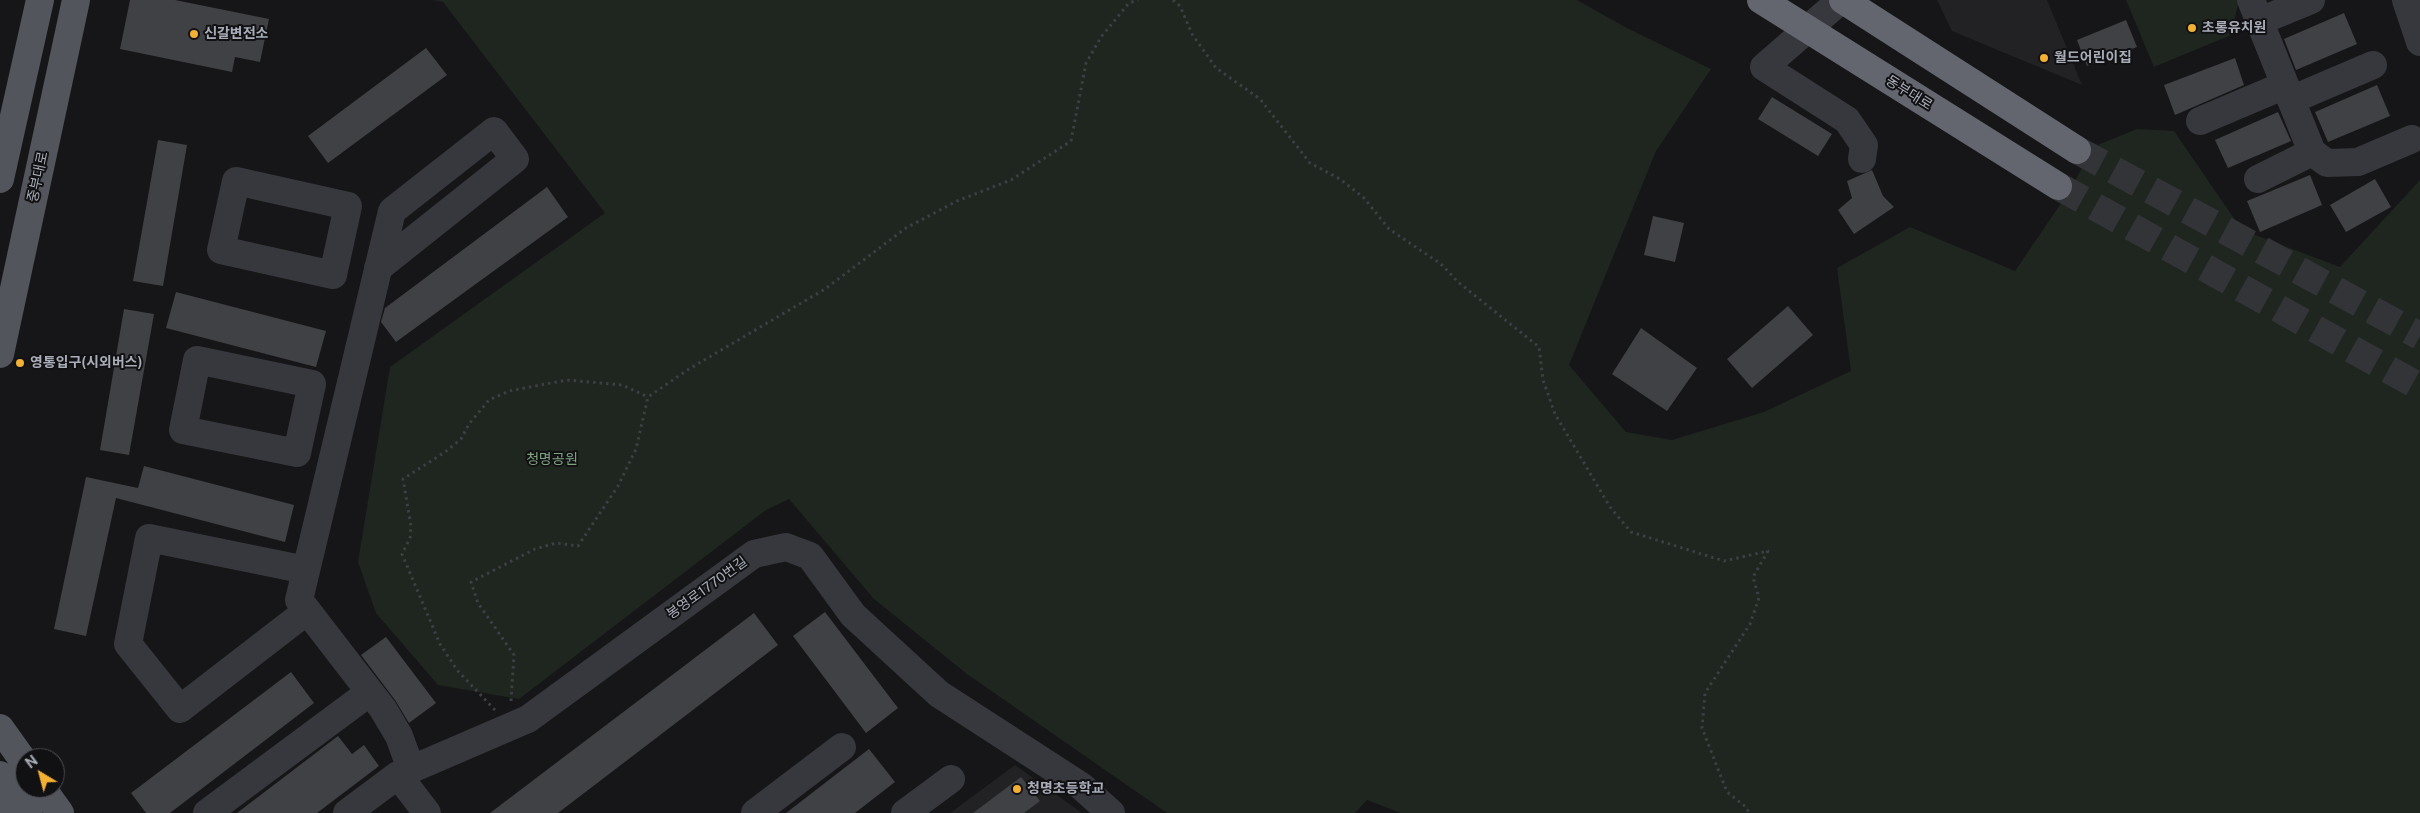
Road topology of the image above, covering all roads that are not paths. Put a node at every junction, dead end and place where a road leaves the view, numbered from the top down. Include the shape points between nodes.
1 (40, 0) edge
2 (76, 0) edge
3 (1761, 0) edge
4 (1842, 0) edge
5 (2311, 0) edge
6 (2406, 0) edge
7 (2255, 11) edge
8 (2420, 42) edge
9 (2373, 65) dead end
10 (2288, 92) junction
11 (2200, 121) dead end
12 (2412, 138) dead end
13 (2077, 150) tunnel mouth
14 (2312, 152) junction
15 (1862, 159) dead end
16 (0, 179) edge
17 (2258, 179) dead end
18 (2058, 186) tunnel mouth
19 (341, 239) junction
20 (380, 259) junction
21 (0, 354) edge
22 (305, 416) junction
23 (341, 424) junction
24 (306, 570) junction
25 (307, 611) junction
26 (370, 692) junction
27 (0, 728) edge
28 (842, 746) dead end
29 (15, 749) edge
30 (404, 772) junction
31 (0, 775) edge
32 (951, 779) dead end
33 (49, 798) edge
34 (0, 808) edge
35 (4, 813) edge
36 (28, 813) edge
37 (60, 813) edge
38 (207, 813) edge
39 (347, 813) edge
40 (427, 813) edge
41 (755, 813) edge
42 (904, 813) edge
43 (1111, 813) edge

1 - 16 main road
2 - 21 main road, 중부대로
3 - 18 highway, 동부대로, bridge
4 - 13 highway
4 - 15 street via 1764,66 1847,120 1864,145
5 - 7 street
6 - 8 street
7 - 10 street
9 - 10 street
10 - 11 street
10 - 14 street
12 - 14 street via 2358,162 2327,163
14 - 17 street
19 - 19 street via 348,206 236,181 221,250 333,275
19 - 20 street
20 - 20 street via 392,211 494,131 515,159
20 - 23 street
22 - 22 street via 297,453 183,430 197,360 312,384
22 - 23 street
23 - 24 street
24 - 25 street via 298,600
24 - 25 street via 149,538 128,644 180,709
25 - 26 street
26 - 30 street via 399,736
26 - 38 street
27 - 29 main road
28 - 41 street
30 - 39 street, 봉영로1770번길
30 - 40 street
30 - 43 street, 봉영로1770번길 via 511,714 528,719 754,554 786,547 810,556 853,616 939,694 1081,786
31 - 36 main road
32 - 42 street
33 - 37 main road
34 - 35 main road

